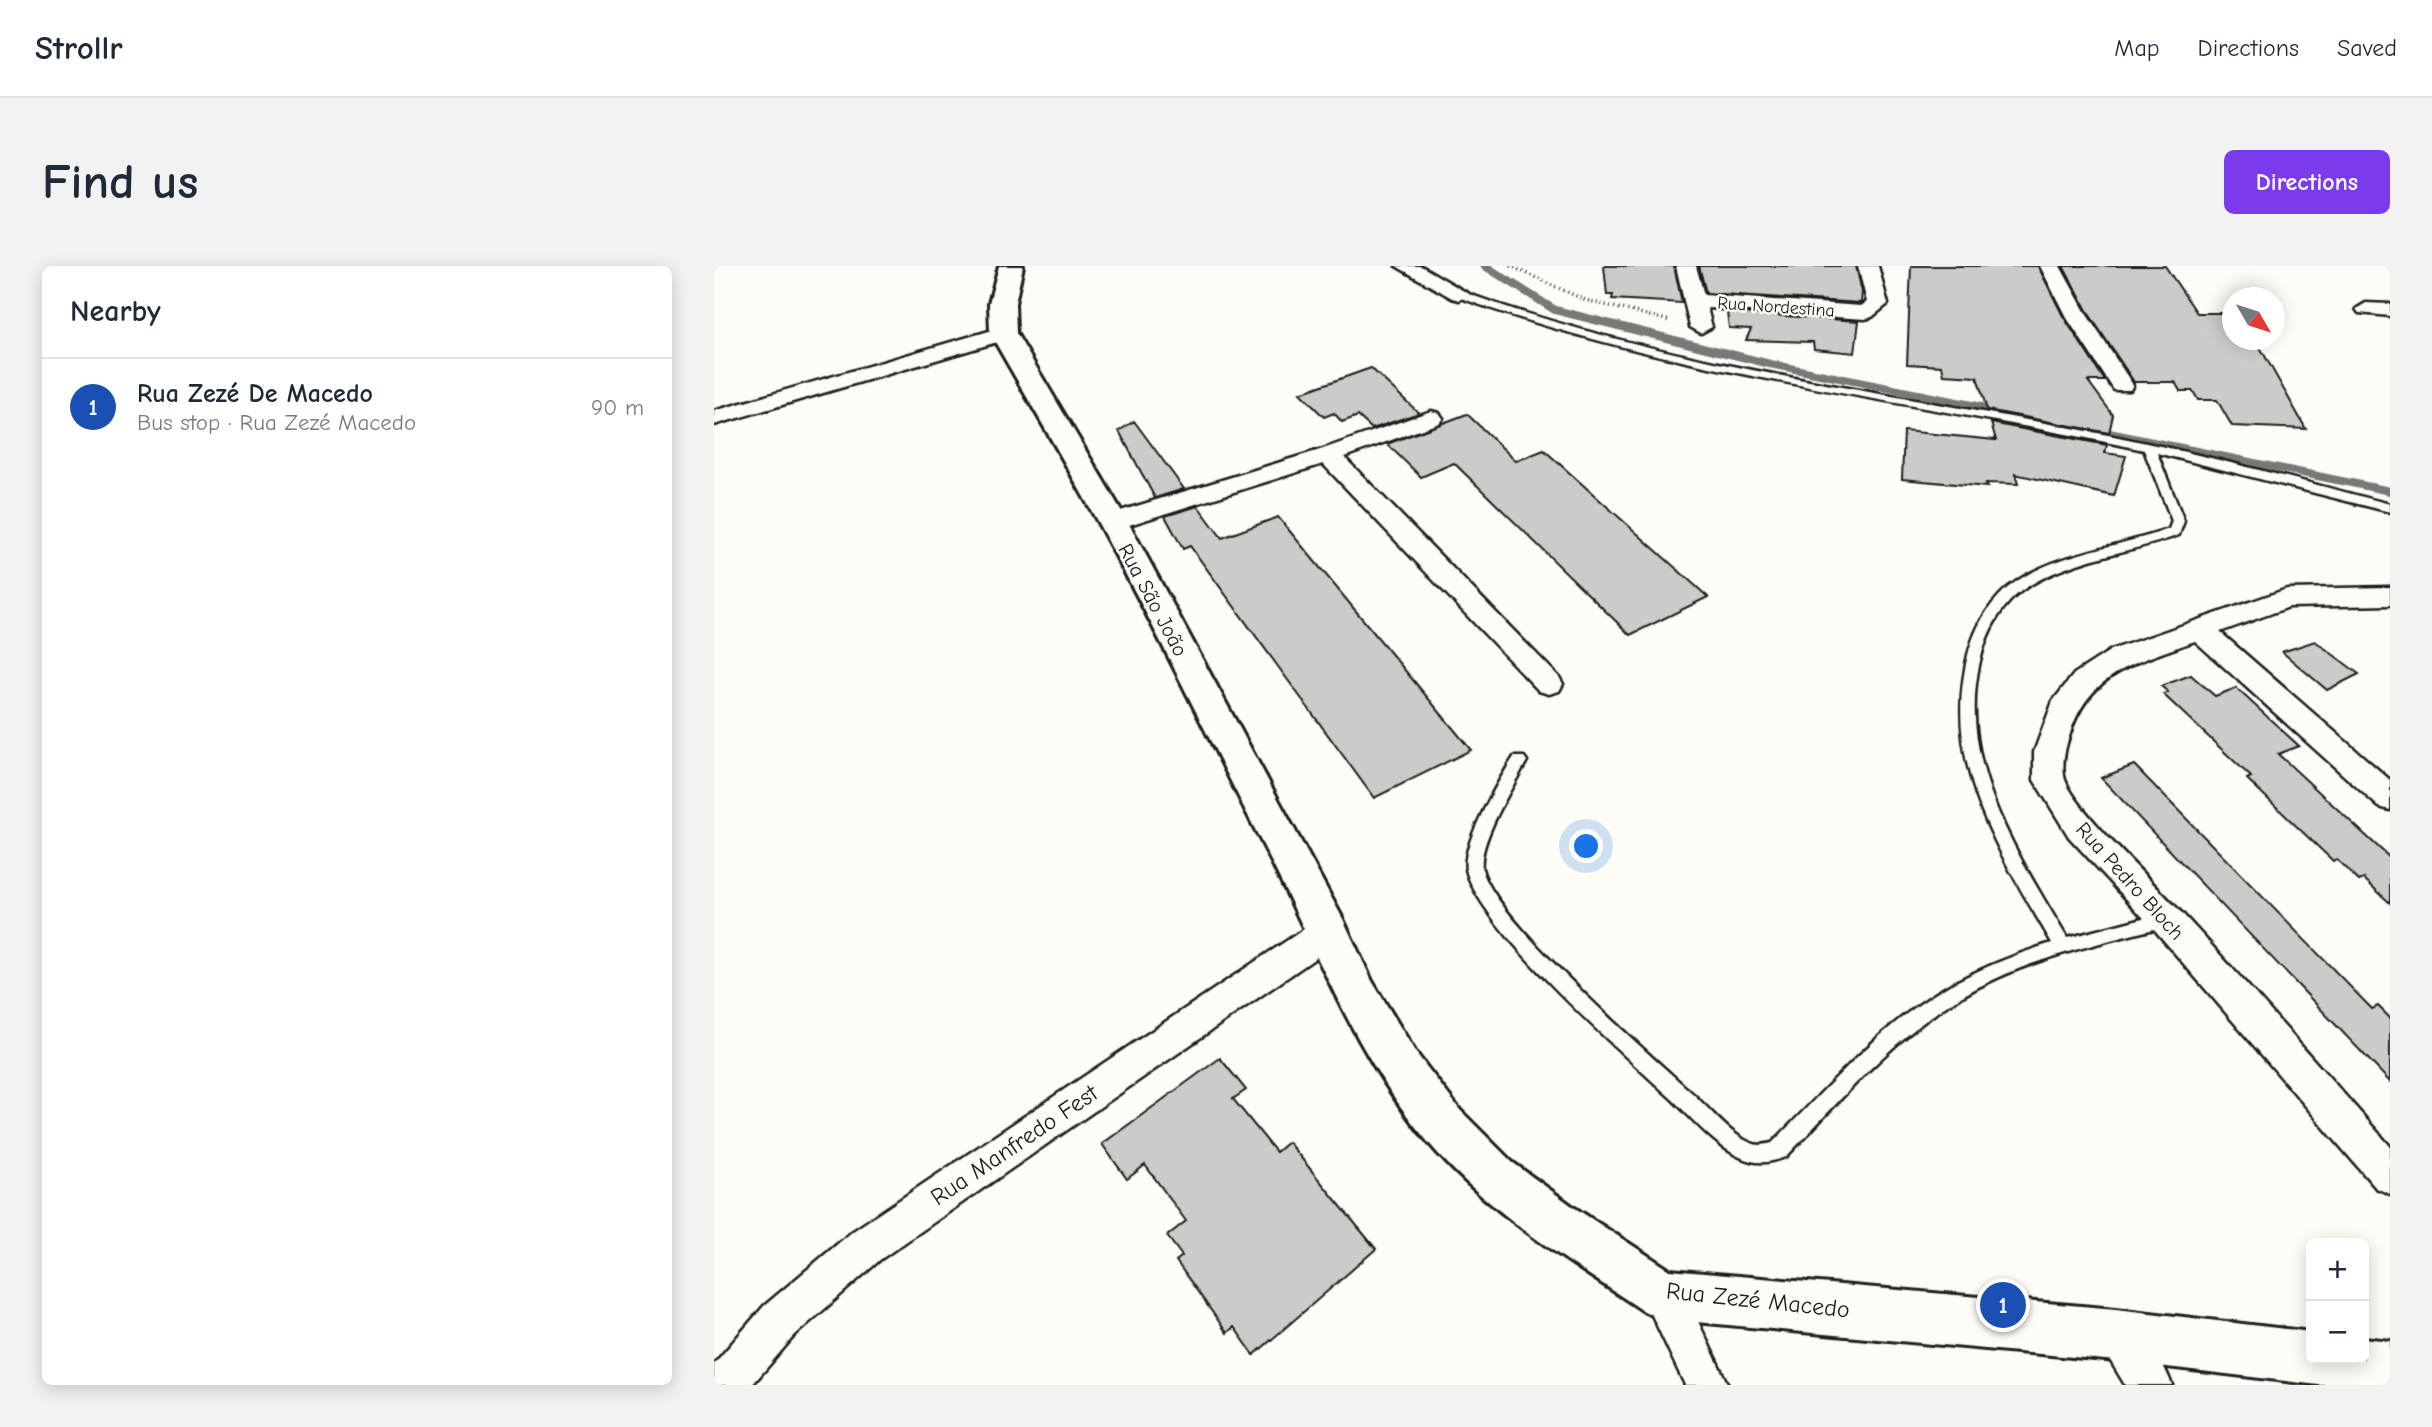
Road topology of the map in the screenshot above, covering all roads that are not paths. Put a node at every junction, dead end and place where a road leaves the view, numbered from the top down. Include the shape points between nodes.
1 (1011, 266) edge
2 (1406, 266) edge
3 (1686, 266) edge
4 (1868, 266) edge
5 (2050, 266) edge
6 (1460, 294) joint
7 (1694, 301) junction
8 (2366, 309) dead end
9 (2390, 310) edge
10 (1701, 327) road end
11 (1003, 333) junction
12 (2122, 385) dead end
13 (714, 418) edge
14 (1431, 418) dead end
15 (2149, 448) junction
16 (1328, 455) junction
17 (2390, 508) edge
18 (1113, 522) junction
19 (2390, 596) edge
20 (2199, 628) junction
21 (1549, 684) dead end
22 (1520, 761) dead end
23 (2390, 798) edge
24 (2166, 919) junction
25 (1328, 931) junction
26 (2063, 946) junction
27 (2390, 1175) edge
28 (1663, 1294) junction
29 (2116, 1335) junction
30 (2306, 1357) edge
31 (2363, 1364) edge
32 (2390, 1367) edge
33 (724, 1385) edge
34 (1707, 1385) edge
35 (2151, 1385) edge

1 - 11 street via 1002,303
2 - 6 street
3 - 7 street
4 - 7 street, Rua Nordestina via 1878,304 1865,313
5 - 12 street
6 - 15 lane via 1525,318 1688,361
7 - 10 street
8 - 9 street
11 - 13 street
11 - 18 street, Rua São João
14 - 16 street
15 - 17 lane
15 - 26 lane via 2178,521 2174,532 2031,578 1987,618 1968,669 1969,739 1994,825
16 - 18 street
16 - 21 street
18 - 25 street, Rua São João
19 - 20 street, Rua Pedro Bloch via 2287,598
20 - 23 street
20 - 24 street, Rua Pedro Bloch via 2121,657 2084,681 2063,709 2049,752 2049,780 2080,828
22 - 26 lane via 1492,810 1478,848 1474,867 1479,882 1512,929 1562,982 1750,1154 1766,1157 1779,1150 1917,1017 1981,977
24 - 26 lane
24 - 27 street, Rua Pedro Bloch
25 - 28 street, Rua Zezé Macedo via 1375,1026 1444,1126 1495,1178
25 - 33 street, Rua Manfredo Fest via 867,1245 779,1321
28 - 29 street, Rua Zezé Macedo
28 - 34 street
29 - 30 street, Rua Zezé Macedo
29 - 35 street
31 - 32 street

